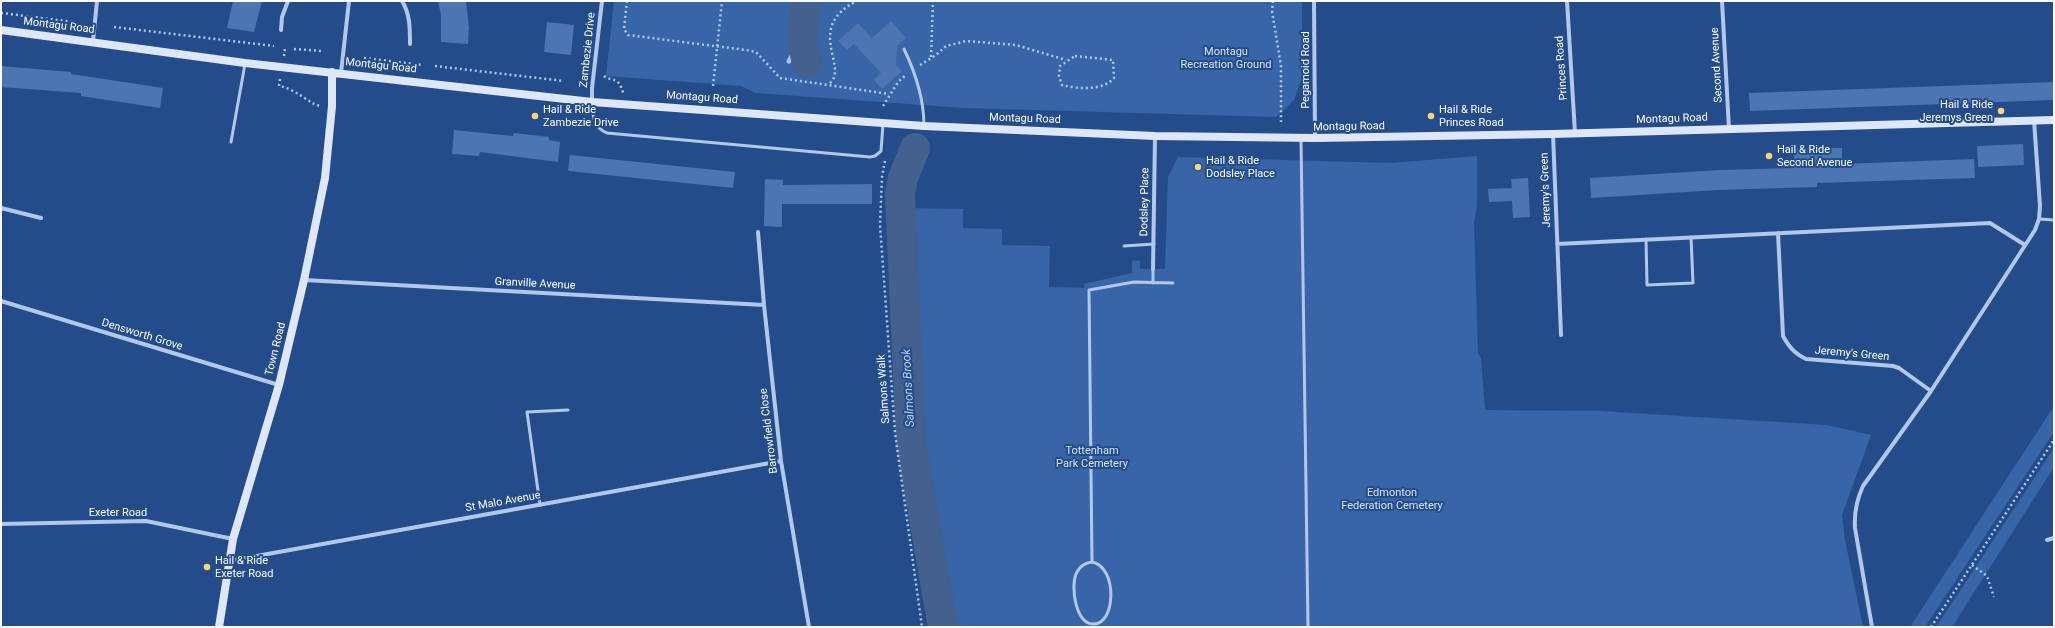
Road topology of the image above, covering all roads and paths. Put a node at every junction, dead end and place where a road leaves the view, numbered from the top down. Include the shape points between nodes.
1 (97, 1) edge
2 (288, 1) edge
3 (349, 1) edge
4 (402, 1) edge
5 (602, 1) edge
6 (627, 1) edge
7 (722, 1) edge
8 (857, 1) edge
9 (933, 1) edge
10 (1273, 1) edge
11 (1314, 1) edge
12 (1567, 1) edge
13 (1722, 1) edge
14 (1, 14) edge
15 (74, 22) dead end
16 (114, 27) dead end
17 (1, 30) edge
18 (281, 30) dead end
19 (93, 41) junction
20 (410, 44) dead end
21 (274, 46) dead end
22 (717, 47) junction
23 (285, 48) dead end
24 (294, 49) dead end
25 (904, 49) dead end
26 (322, 52) dead end
27 (284, 54) dead end
28 (931, 57) junction
29 (364, 58) dead end
30 (1066, 60) junction
31 (245, 62) junction
32 (424, 65) dead end
33 (435, 66) dead end
34 (914, 69) junction
35 (603, 71) dead end
36 (332, 72) junction
37 (341, 73) junction
38 (280, 79) dead end
39 (564, 81) dead end
40 (829, 84) junction
41 (713, 86) dead end
42 (623, 91) dead end
43 (889, 94) junction
44 (592, 102) junction
45 (314, 105) dead end
46 (883, 106) dead end
47 (2034, 120) junction
48 (2054, 120) edge
49 (883, 122) junction
50 (1281, 122) dead end
51 (924, 126) junction
52 (1729, 129) junction
53 (1552, 134) junction
54 (1575, 134) junction
55 (1155, 136) junction
56 (1301, 138) junction
57 (1315, 138) junction
58 (230, 142) dead end
59 (881, 151) junction
60 (1, 208) edge
61 (41, 218) dead end
62 (2039, 219) junction
63 (2054, 220) edge
64 (758, 232) dead end
65 (1778, 233) junction
66 (1691, 237) junction
67 (1646, 240) junction
68 (1154, 244) junction
69 (1557, 244) junction
70 (2025, 245) junction
71 (1124, 246) dead end
72 (1153, 269) joint
73 (304, 280) junction
74 (1153, 282) junction
75 (1172, 283) dead end
76 (1, 301) edge
77 (764, 305) junction
78 (1562, 334) dead end
79 (279, 385) junction
80 (1931, 391) junction
81 (568, 410) dead end
82 (2054, 440) edge
83 (781, 461) junction
84 (540, 505) junction
85 (1, 524) edge
86 (2054, 538) edge
87 (232, 539) junction
88 (2047, 540) dead end
89 (229, 561) junction
90 (1092, 562) junction
91 (1972, 565) junction
92 (1994, 597) dead end
93 (218, 627) edge
94 (809, 627) edge
95 (922, 627) edge
96 (1308, 627) edge
97 (1872, 627) edge
98 (1930, 627) edge

1 - 19 street
2 - 18 street via 282,17
3 - 37 street
4 - 20 street via 410,28
5 - 44 street, Zambezie Drive
6 - 22 path via 624,29 628,35
7 - 22 path
8 - 40 path via 842,10 831,26 835,77
9 - 28 path
10 - 50 path via 1272,10 1281,66
11 - 57 street, Pegamoid Road
12 - 54 street, Princes Road
13 - 52 street, Second Avenue
14 - 15 path
16 - 21 path
17 - 19 main road, Montagu Road
19 - 31 main road, Montagu Road
22 - 40 path via 756,52 780,78
22 - 41 path
23 - 27 path
24 - 26 path
25 - 34 lane
28 - 30 path via 946,46 966,40 1016,45
28 - 34 path
29 - 32 path
30 - 30 path via 1059,70 1062,85 1100,87 1110,83 1114,78 1113,60 1075,56
31 - 36 main road, Montagu Road
31 - 58 lane
33 - 39 path
34 - 43 path via 898,82
34 - 51 lane via 924,106
35 - 42 path via 604,77 614,79
36 - 37 main road, Montagu Road
36 - 73 main road, Town Road via 332,106 325,178
37 - 44 main road, Montagu Road
38 - 45 path via 279,86 293,90
40 - 43 path
43 - 46 path
44 - 49 main road, Montagu Road
44 - 59 lane via 595,124 607,133 870,157
47 - 48 main road, Montagu Road
47 - 52 main road, Montagu Road
47 - 62 street
49 - 51 main road, Montagu Road
49 - 59 lane
51 - 55 main road, Montagu Road
52 - 54 main road, Montagu Road
53 - 54 main road, Montagu Road
53 - 57 main road, Montagu Road
53 - 69 street, Jeremy's Green
55 - 56 main road, Montagu Road
55 - 68 street, Dodsley Place
56 - 57 main road, Montagu Road
56 - 96 lane
59 - 95 path, Salmons Walk via 885,162 880,225 895,433
60 - 61 street
62 - 63 lane
62 - 70 street
64 - 77 street, Barrowfield Close
65 - 66 street
65 - 70 street via 1990,222
65 - 80 street, Jeremy's Green via 1782,336 1795,354 1806,359 1893,366
66 - 67 street
66 - 67 lane via 1693,283 1647,285
67 - 69 street
68 - 71 lane
68 - 72 street, Dodsley Place
69 - 78 street, Jeremy's Green
70 - 80 street
72 - 74 lane
73 - 77 street, Granville Avenue
73 - 79 main road, Town Road
74 - 75 lane
74 - 90 lane via 1134,282 1089,290
76 - 79 street, Densworth Grove
77 - 83 street, Barrowfield Close
79 - 87 main road, Town Road
80 - 97 street via 1863,486 1857,499 1855,528
81 - 84 lane via 527,412
82 - 91 path
83 - 84 street, St Malo Avenue
83 - 94 street, Barrowfield Close
84 - 89 street, St Malo Avenue
85 - 87 street, Exeter Road via 146,521
86 - 88 street
87 - 89 main road, Town Road
89 - 93 main road, Town Road
90 - 90 lane via 1108,573 1110,593 1109,613 1100,623 1094,624 1087,623 1077,613 1075,593 1076,574 1085,564
91 - 92 path via 1987,576
91 - 98 path

